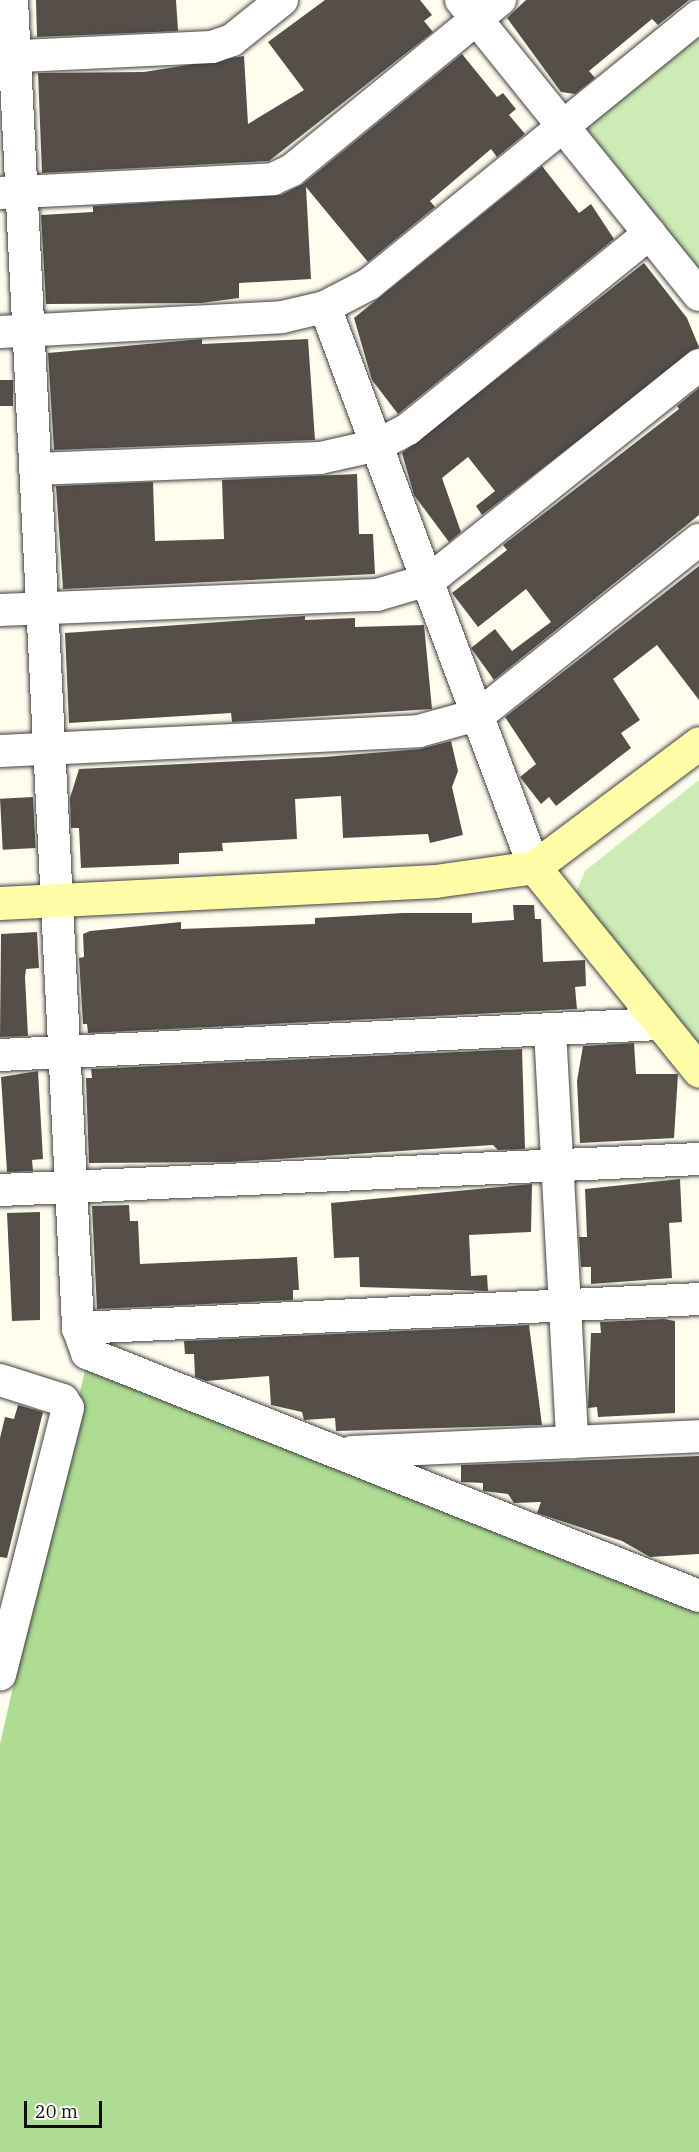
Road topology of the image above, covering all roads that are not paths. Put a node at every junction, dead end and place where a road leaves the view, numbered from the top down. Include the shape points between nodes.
1 (12, 0) edge
2 (282, 0) edge
3 (500, 0) edge
4 (469, 10) edge
5 (698, 20) edge
6 (7, 56) edge
7 (560, 126) junction
8 (10, 193) edge
9 (650, 233) junction
10 (699, 295) edge
11 (325, 307) junction
12 (14, 332) edge
13 (699, 365) edge
14 (378, 445) junction
15 (35, 469) junction
16 (699, 540) edge
17 (431, 579) junction
18 (43, 608) junction
19 (0, 610) edge
20 (480, 714) junction
21 (699, 743) edge
22 (50, 748) junction
23 (0, 751) edge
24 (534, 867) junction
25 (57, 900) junction
26 (0, 903) edge
27 (661, 1024) junction
28 (550, 1030) junction
29 (64, 1051) junction
30 (0, 1054) edge
31 (699, 1071) edge
32 (699, 1159) edge
33 (557, 1163) junction
34 (71, 1187) junction
35 (0, 1190) edge
36 (699, 1299) edge
37 (565, 1305) junction
38 (78, 1329) junction
39 (0, 1380) edge
40 (699, 1436) edge
41 (572, 1442) junction
42 (340, 1452) junction
43 (699, 1573) edge
44 (648, 1576) junction
45 (699, 1596) edge
46 (0, 1674) edge

1 - 6 street
2 - 6 street via 232,40 212,47
3 - 4 street
4 - 7 street
4 - 8 street via 292,170 273,179
5 - 7 street
6 - 8 street
7 - 9 street
7 - 11 street via 369,284
8 - 12 street
9 - 10 street
9 - 14 street via 408,429
11 - 12 street via 282,317
11 - 14 street
12 - 15 street
13 - 17 street
14 - 15 street via 320,458
14 - 17 street
15 - 18 street
16 - 20 street
17 - 18 street via 377,595
17 - 20 street
18 - 19 street
18 - 22 street
20 - 22 street via 419,731
20 - 24 street
21 - 24 street
22 - 23 street
22 - 25 street
24 - 25 street via 435,881
24 - 27 street
25 - 26 street
25 - 29 street
27 - 28 street
27 - 31 street
28 - 29 street
28 - 33 street
29 - 30 street
29 - 34 street
32 - 33 street
33 - 34 street
33 - 37 street
34 - 35 street
34 - 38 street
36 - 37 street
37 - 38 street
37 - 41 street
38 - 42 street via 87,1353
39 - 46 street via 63,1400 68,1408
40 - 41 street
41 - 42 street
42 - 44 street
43 - 44 street
44 - 45 street

